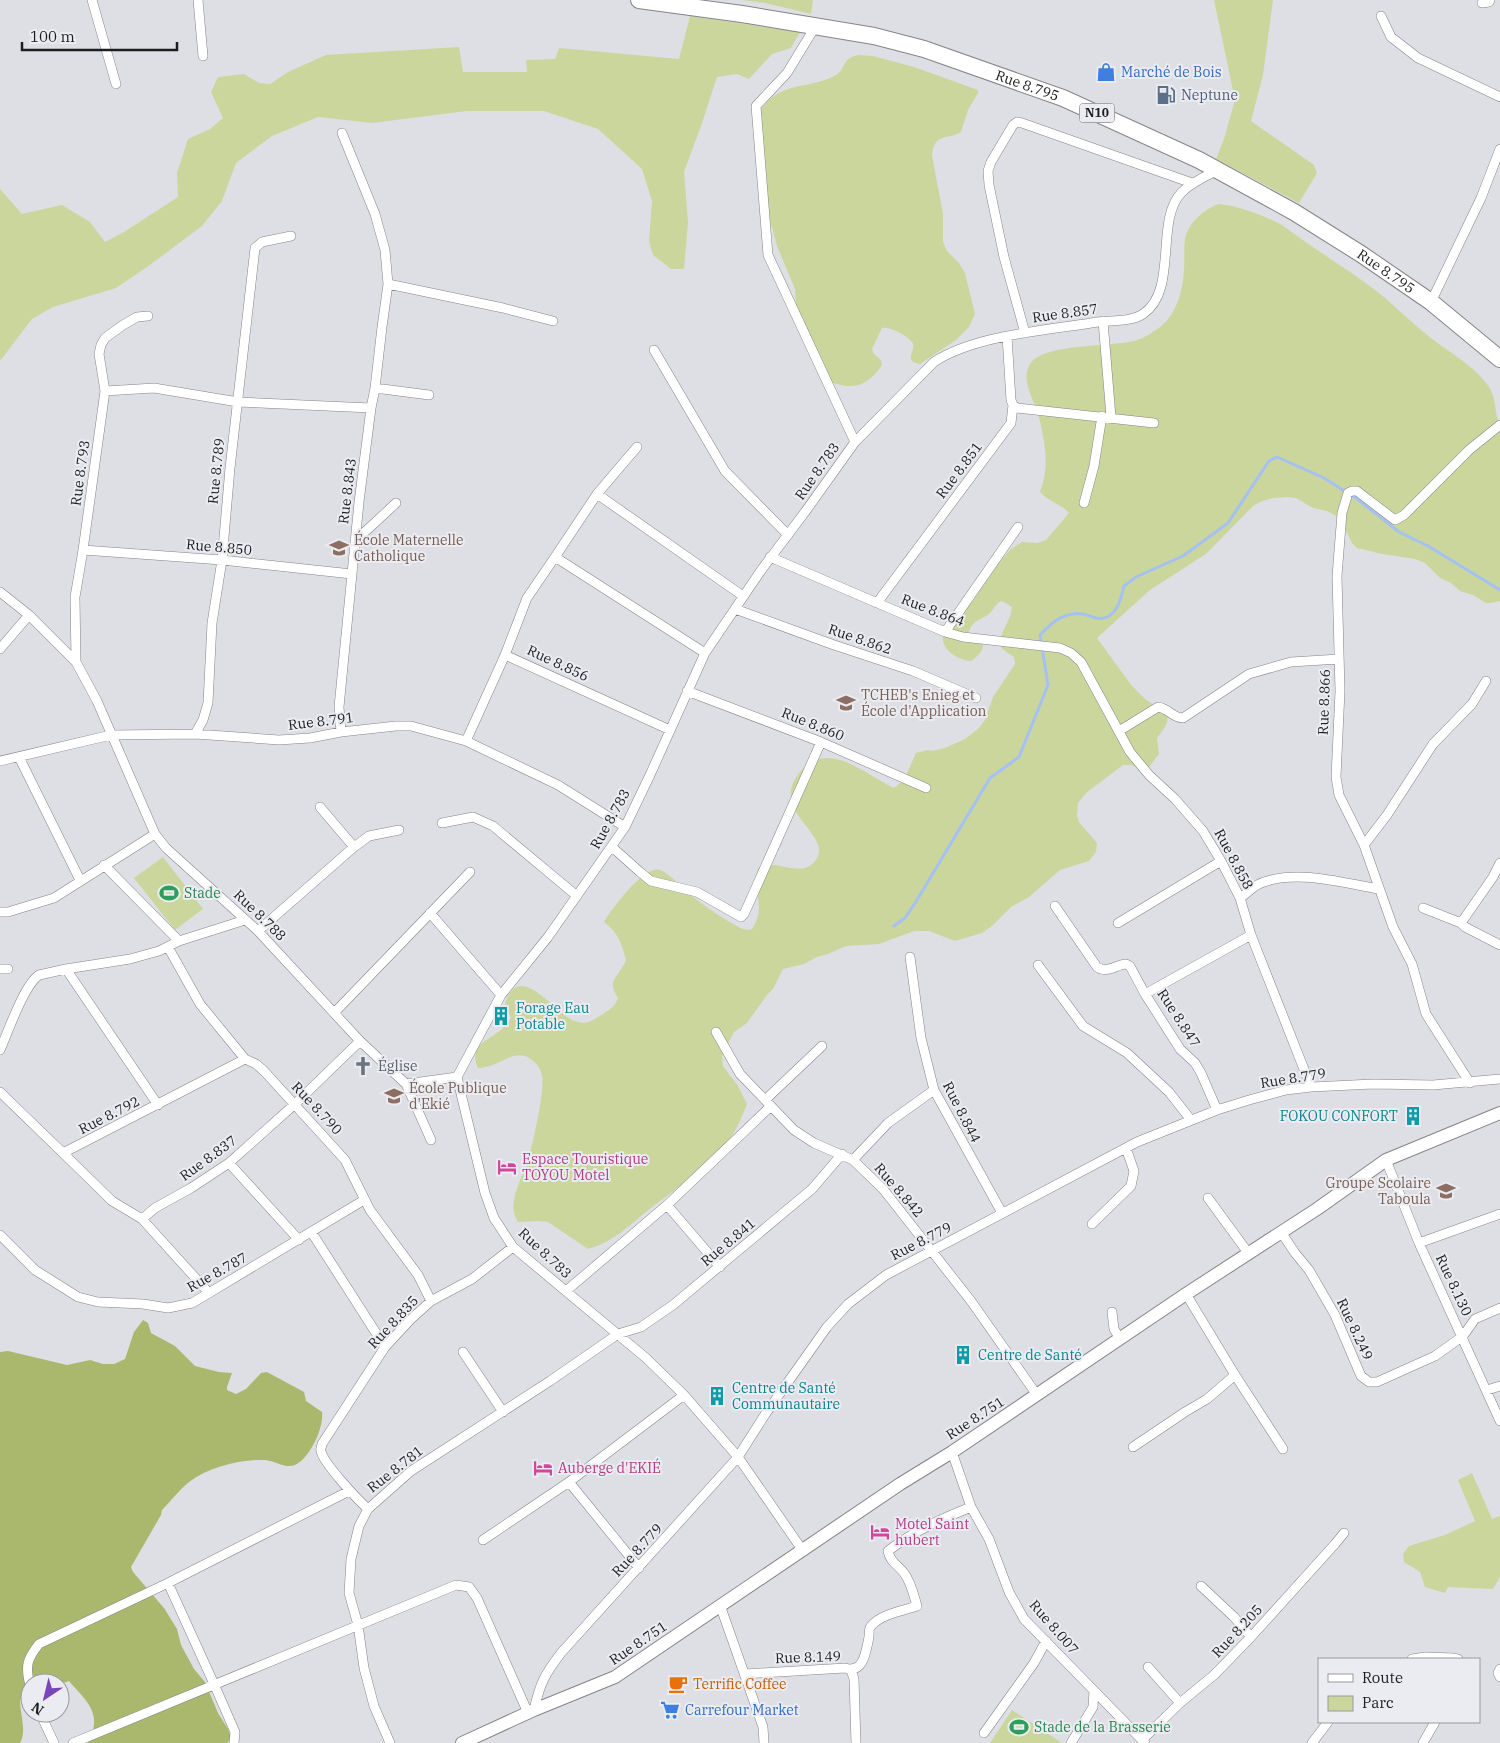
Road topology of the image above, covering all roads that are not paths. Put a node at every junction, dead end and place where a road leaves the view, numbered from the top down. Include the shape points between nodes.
1 (92, 0) edge
2 (198, 0) edge
3 (639, 0) edge
4 (1381, 16) dead end
5 (815, 27) junction
6 (203, 56) dead end
7 (116, 84) dead end
8 (1500, 97) edge
9 (342, 133) dead end
10 (1500, 149) edge
11 (1218, 170) junction
12 (1192, 183) junction
13 (291, 236) dead end
14 (388, 284) junction
15 (1431, 302) junction
16 (148, 316) dead end
17 (552, 321) dead end
18 (1103, 322) junction
19 (1025, 333) junction
20 (1006, 336) junction
21 (654, 350) dead end
22 (1500, 359) edge
23 (376, 388) junction
24 (105, 391) junction
25 (429, 395) dead end
26 (238, 402) junction
27 (1013, 405) junction
28 (371, 408) junction
29 (1107, 417) junction
30 (1154, 423) dead end
31 (1500, 425) edge
32 (854, 442) junction
33 (637, 447) dead end
34 (597, 494) junction
35 (396, 503) dead end
36 (1084, 503) dead end
37 (1018, 527) dead end
38 (788, 535) junction
39 (356, 539) junction
40 (84, 550) junction
41 (555, 557) junction
42 (770, 557) junction
43 (222, 560) junction
44 (352, 574) junction
45 (0, 592) edge
46 (743, 596) junction
47 (877, 603) junction
48 (735, 609) junction
49 (29, 615) junction
50 (945, 632) junction
51 (0, 649) edge
52 (705, 653) junction
53 (505, 654) junction
54 (1340, 659) junction
55 (76, 662) junction
56 (1087, 671) joint
57 (1486, 681) dead end
58 (688, 691) junction
59 (976, 698) dead end
60 (670, 730) junction
61 (1119, 731) junction
62 (340, 732) junction
63 (195, 734) junction
64 (111, 735) junction
65 (466, 741) junction
66 (821, 742) junction
67 (19, 757) junction
68 (0, 761) edge
69 (926, 788) dead end
70 (320, 807) dead end
71 (442, 823) dead end
72 (625, 827) junction
73 (399, 830) dead end
74 (155, 834) junction
75 (1364, 845) junction
76 (354, 847) junction
77 (612, 848) junction
78 (1221, 860) junction
79 (1500, 863) edge
80 (104, 865) junction
81 (470, 872) dead end
82 (80, 880) junction
83 (1379, 889) junction
84 (577, 896) junction
85 (1240, 898) junction
86 (1055, 906) dead end
87 (1423, 908) dead end
88 (0, 912) edge
89 (430, 913) junction
90 (245, 920) junction
91 (1118, 923) dead end
92 (1461, 923) junction
93 (258, 932) junction
94 (1251, 935) junction
95 (179, 941) junction
96 (1500, 945) edge
97 (168, 947) junction
98 (910, 957) dead end
99 (1038, 965) dead end
100 (66, 969) junction
101 (1145, 994) junction
102 (501, 995) junction
103 (335, 1012) junction
104 (716, 1032) dead end
105 (360, 1041) junction
106 (822, 1046) dead end
107 (0, 1050) edge
108 (245, 1059) junction
109 (457, 1077) junction
110 (1500, 1080) edge
111 (1470, 1083) junction
112 (406, 1084) junction
113 (1312, 1086) junction
114 (934, 1090) junction
115 (0, 1092) edge
116 (768, 1103) junction
117 (158, 1104) junction
118 (295, 1104) junction
119 (1217, 1110) junction
120 (1500, 1112) edge
121 (1192, 1120) junction
122 (431, 1140) dead end
123 (1126, 1148) junction
124 (63, 1153) junction
125 (842, 1154) junction
126 (853, 1160) junction
127 (1386, 1160) junction
128 (229, 1163) junction
129 (1208, 1198) dead end
130 (364, 1200) junction
131 (667, 1206) junction
132 (1002, 1213) junction
133 (1500, 1214) edge
134 (142, 1219) junction
135 (1092, 1224) dead end
136 (1281, 1232) junction
137 (312, 1233) junction
138 (0, 1235) edge
139 (299, 1240) junction
140 (1419, 1243) junction
141 (513, 1247) junction
142 (932, 1251) junction
143 (1249, 1254) junction
144 (720, 1267) junction
145 (566, 1291) junction
146 (209, 1293) junction
147 (1186, 1294) junction
148 (431, 1301) junction
149 (1500, 1308) edge
150 (1112, 1312) dead end
151 (618, 1334) junction
152 (1463, 1336) junction
153 (1120, 1339) junction
154 (385, 1347) junction
155 (463, 1352) dead end
156 (1235, 1376) junction
157 (1500, 1386) edge
158 (1487, 1390) junction
159 (684, 1395) junction
160 (1037, 1395) junction
161 (502, 1412) junction
162 (1500, 1421) edge
163 (1133, 1447) dead end
164 (1283, 1449) dead end
165 (952, 1452) junction
166 (738, 1457) junction
167 (569, 1482) junction
168 (349, 1490) junction
169 (971, 1507) junction
170 (368, 1510) junction
171 (1344, 1533) dead end
172 (483, 1540) dead end
173 (803, 1551) junction
174 (639, 1568) junction
175 (168, 1584) junction
176 (1201, 1586) dead end
177 (720, 1606) junction
178 (358, 1626) junction
179 (1251, 1637) junction
180 (1046, 1642) junction
181 (1148, 1667) dead end
182 (1500, 1669) edge
183 (850, 1670) junction
184 (28, 1673) edge
185 (745, 1674) junction
186 (1500, 1678) edge
187 (214, 1684) junction
188 (1094, 1691) junction
189 (1180, 1703) junction
190 (531, 1711) junction
191 (45, 1723) edge
192 (1327, 1723) edge
193 (1434, 1723) edge
194 (984, 1733) dead end
195 (484, 1739) edge
196 (1143, 1741) edge
197 (54, 1743) edge
198 (73, 1743) edge
199 (234, 1743) edge
200 (390, 1743) edge
201 (462, 1743) edge
202 (764, 1743) edge
203 (856, 1743) edge
204 (1071, 1743) edge
205 (1312, 1743) edge
206 (1423, 1743) edge

1 - 7 street
2 - 6 street
3 - 5 highway, Rue 8.795 / N10
4 - 8 street via 1391,37 1418,58
5 - 11 highway, Rue 8.795 / N10 via 874,36 924,49 1063,98
5 - 32 street, Rue 8.783 via 787,73 756,106 768,254
9 - 14 street, Rue 8.843 via 375,214 385,250
10 - 15 street via 1481,198
11 - 12 street, Rue 8.857
11 - 15 highway, Rue 8.795 / N10 via 1294,212
12 - 18 street, Rue 8.857 via 1181,193 1172,209 1161,289 1155,302 1143,314 1132,319
12 - 19 street via 1022,123 1013,125 988,171 1004,257
13 - 26 street, Rue 8.789 via 262,242 254,248
14 - 17 street
14 - 23 street, Rue 8.843
15 - 22 highway, Rue 8.795 / N10
16 - 24 street, Rue 8.793 via 137,317 123,325 101,345
18 - 19 street, Rue 8.857
18 - 29 street
19 - 20 street, Rue 8.857
20 - 27 street, Rue 8.851
20 - 32 street, Rue 8.857 via 955,350 934,362
21 - 38 street via 725,471
23 - 25 street
23 - 28 street, Rue 8.843
24 - 26 street via 154,388
24 - 40 street, Rue 8.793
26 - 28 street
26 - 43 street, Rue 8.789
27 - 29 street
27 - 47 street, Rue 8.851 via 1010,422
28 - 39 street, Rue 8.843
29 - 30 street
29 - 36 street
31 - 54 street, Rue 8.866 via 1468,450 1404,515 1395,520 1357,492 1348,494 1339,541
32 - 38 street, Rue 8.783
33 - 34 street, Rue 8.856
34 - 41 street, Rue 8.856
34 - 46 street
35 - 39 street
37 - 50 street
38 - 42 street, Rue 8.783
39 - 44 street, Rue 8.843
40 - 43 street, Rue 8.850
40 - 55 street, Rue 8.793 via 75,606
41 - 52 street
41 - 53 street, Rue 8.856 via 526,598
42 - 46 street, Rue 8.783
42 - 47 street, Rue 8.864
43 - 44 street, Rue 8.850
43 - 63 street, Rue 8.789 via 212,622 208,703
44 - 62 street, Rue 8.843 via 339,707
45 - 49 street, Rue 8.788
46 - 48 street, Rue 8.783
47 - 50 street, Rue 8.864
48 - 52 street, Rue 8.783
48 - 59 street, Rue 8.862 via 913,671
49 - 51 street
49 - 55 street, Rue 8.788
50 - 56 street, Rue 8.864 via 981,640 1060,648 1071,653
52 - 58 street, Rue 8.783
53 - 60 street, Rue 8.856
53 - 65 street
54 - 61 street via 1291,662 1248,674 1183,718 1158,707
54 - 75 street, Rue 8.866 via 1336,777 1339,795
55 - 64 street, Rue 8.788
56 - 61 street, Rue 8.858
57 - 75 street via 1472,704 1434,744
58 - 60 street, Rue 8.783
58 - 66 street, Rue 8.860
60 - 72 street, Rue 8.783
61 - 78 street, Rue 8.858 via 1130,752 1203,831
62 - 63 street, Rue 8.791 via 279,740
62 - 65 street, Rue 8.791 via 411,726
63 - 64 street, Rue 8.791
64 - 67 street, Rue 8.791
64 - 74 street, Rue 8.788
65 - 72 street, Rue 8.791 via 558,785
66 - 69 street, Rue 8.860
66 - 77 street via 741,917 697,892 651,881
67 - 68 street, Rue 8.791
67 - 82 street
70 - 76 street
71 - 84 street via 473,817 493,826
72 - 77 street, Rue 8.783
73 - 76 street via 369,836
74 - 80 street
74 - 90 street, Rue 8.788 via 166,848
75 - 83 street, Rue 8.866
76 - 93 street
77 - 84 street, Rue 8.783
78 - 85 street, Rue 8.858
78 - 91 street
79 - 92 street
80 - 82 street
80 - 95 street
81 - 89 street
82 - 88 street via 54,898
83 - 85 street via 1304,877 1269,881 1255,886
83 - 111 street, Rue 8.866 via 1412,964 1426,1014
84 - 102 street, Rue 8.783 via 548,938
85 - 94 street, Rue 8.858
86 - 101 street via 1097,968 1106,971 1126,964 1130,966
87 - 92 street
89 - 102 street
89 - 103 street
90 - 93 street, Rue 8.788
90 - 95 street
92 - 96 street
93 - 103 street, Rue 8.788
94 - 101 street, Rue 8.847
94 - 113 street, Rue 8.858
95 - 97 street
97 - 100 street via 130,959
97 - 108 street, Rue 8.790 via 200,1004
98 - 114 street, Rue 8.844 via 921,1038
99 - 121 street via 1083,1026 1126,1053 1170,1092
100 - 107 street via 35,978
100 - 117 street
101 - 119 street, Rue 8.847 via 1180,1049 1198,1068
102 - 109 street, Rue 8.783
103 - 105 street, Rue 8.788
104 - 116 street, Rue 8.842 via 740,1074
105 - 112 street, Rue 8.788
105 - 118 street, Rue 8.837
106 - 116 street
108 - 117 street, Rue 8.792
108 - 118 street, Rue 8.790 via 264,1071
109 - 112 street
109 - 141 street, Rue 8.783 via 485,1194 494,1218
110 - 111 street, Rue 8.779
111 - 113 street, Rue 8.779
112 - 122 street
113 - 119 street, Rue 8.779
114 - 126 street via 888,1123
114 - 132 street, Rue 8.844
115 - 124 street
116 - 125 street, Rue 8.842 via 794,1130 814,1143
116 - 131 street
117 - 124 street, Rue 8.792
118 - 128 street, Rue 8.837
118 - 130 street, Rue 8.790 via 345,1160
119 - 121 street, Rue 8.779
120 - 127 main road, Rue 8.751
121 - 123 street, Rue 8.779
123 - 132 street, Rue 8.779
123 - 135 street via 1134,1171 1131,1186
124 - 134 street via 112,1200
125 - 126 street, Rue 8.842
125 - 144 street, Rue 8.841 via 812,1189
126 - 142 street, Rue 8.842 via 883,1189
127 - 136 main road, Rue 8.751
127 - 140 street, Rue 8.130
128 - 134 street, Rue 8.837
128 - 139 street
129 - 143 street
130 - 137 street, Rue 8.787
130 - 148 street, Rue 8.790 via 418,1275
131 - 144 street
131 - 145 street
132 - 142 street, Rue 8.779
133 - 140 street
134 - 146 street
136 - 143 main road, Rue 8.751
136 - 152 street, Rue 8.249 via 1309,1270 1335,1315 1361,1376 1369,1382 1377,1382 1435,1356
137 - 139 street, Rue 8.787
137 - 154 street
138 - 146 street, Rue 8.787 via 35,1270 78,1297 98,1302 168,1308 192,1303
139 - 146 street, Rue 8.787
140 - 152 street, Rue 8.130
141 - 145 street, Rue 8.783
141 - 148 street, Rue 8.835 via 472,1279
142 - 160 street, Rue 8.842
142 - 166 street, Rue 8.779 via 886,1275 848,1304 827,1327
143 - 147 main road, Rue 8.751
144 - 151 street, Rue 8.841 via 641,1327
145 - 151 street, Rue 8.783
147 - 153 main road, Rue 8.751
147 - 156 street
148 - 154 street, Rue 8.835
149 - 152 street, Rue 8.249 via 1475,1319
150 - 153 street via 1114,1329
151 - 159 street, Rue 8.783
151 - 161 street, Rue 8.781
152 - 158 street, Rue 8.130
153 - 160 main road, Rue 8.751
154 - 168 street, Rue 8.835 via 322,1444 325,1459
155 - 161 street
156 - 163 street via 1212,1396
156 - 164 street
157 - 158 street
158 - 162 street, Rue 8.130
159 - 166 street, Rue 8.783
159 - 167 street
160 - 165 main road, Rue 8.751
161 - 170 street, Rue 8.781 via 411,1471
165 - 169 street, Rue 8.007
165 - 173 main road, Rue 8.751
166 - 173 street, Rue 8.783
166 - 174 street, Rue 8.779
167 - 172 street
167 - 174 street
168 - 170 street
168 - 175 street
169 - 180 street, Rue 8.007 via 989,1539 1009,1592 1024,1618
169 - 183 street, Rue 8.149 via 925,1527 888,1551 895,1566 904,1572 917,1606 879,1618 871,1626 864,1660
170 - 178 street, Rue 8.781 via 359,1526 351,1558 350,1593
171 - 179 street, Rue 8.205
173 - 177 main road, Rue 8.751
174 - 190 street, Rue 8.779 via 545,1674
175 - 184 street via 39,1644 31,1654
175 - 187 street
176 - 179 street
177 - 185 street
177 - 190 main road, Rue 8.751 via 615,1676
178 - 187 street
178 - 190 street via 456,1585 469,1587
178 - 200 street, Rue 8.781 via 374,1706
179 - 189 street, Rue 8.205 via 1214,1675
180 - 188 street, Rue 8.007
180 - 194 street
181 - 189 street
182 - 186 street
183 - 185 street, Rue 8.149
183 - 203 street via 854,1679
185 - 202 street via 763,1727
187 - 198 street
187 - 199 street via 235,1732
188 - 196 street, Rue 8.007
188 - 204 street via 1093,1707
189 - 196 street, Rue 8.205
190 - 195 main road, Rue 8.751
191 - 197 street
192 - 205 street
193 - 206 street
195 - 201 main road, Rue 8.751

